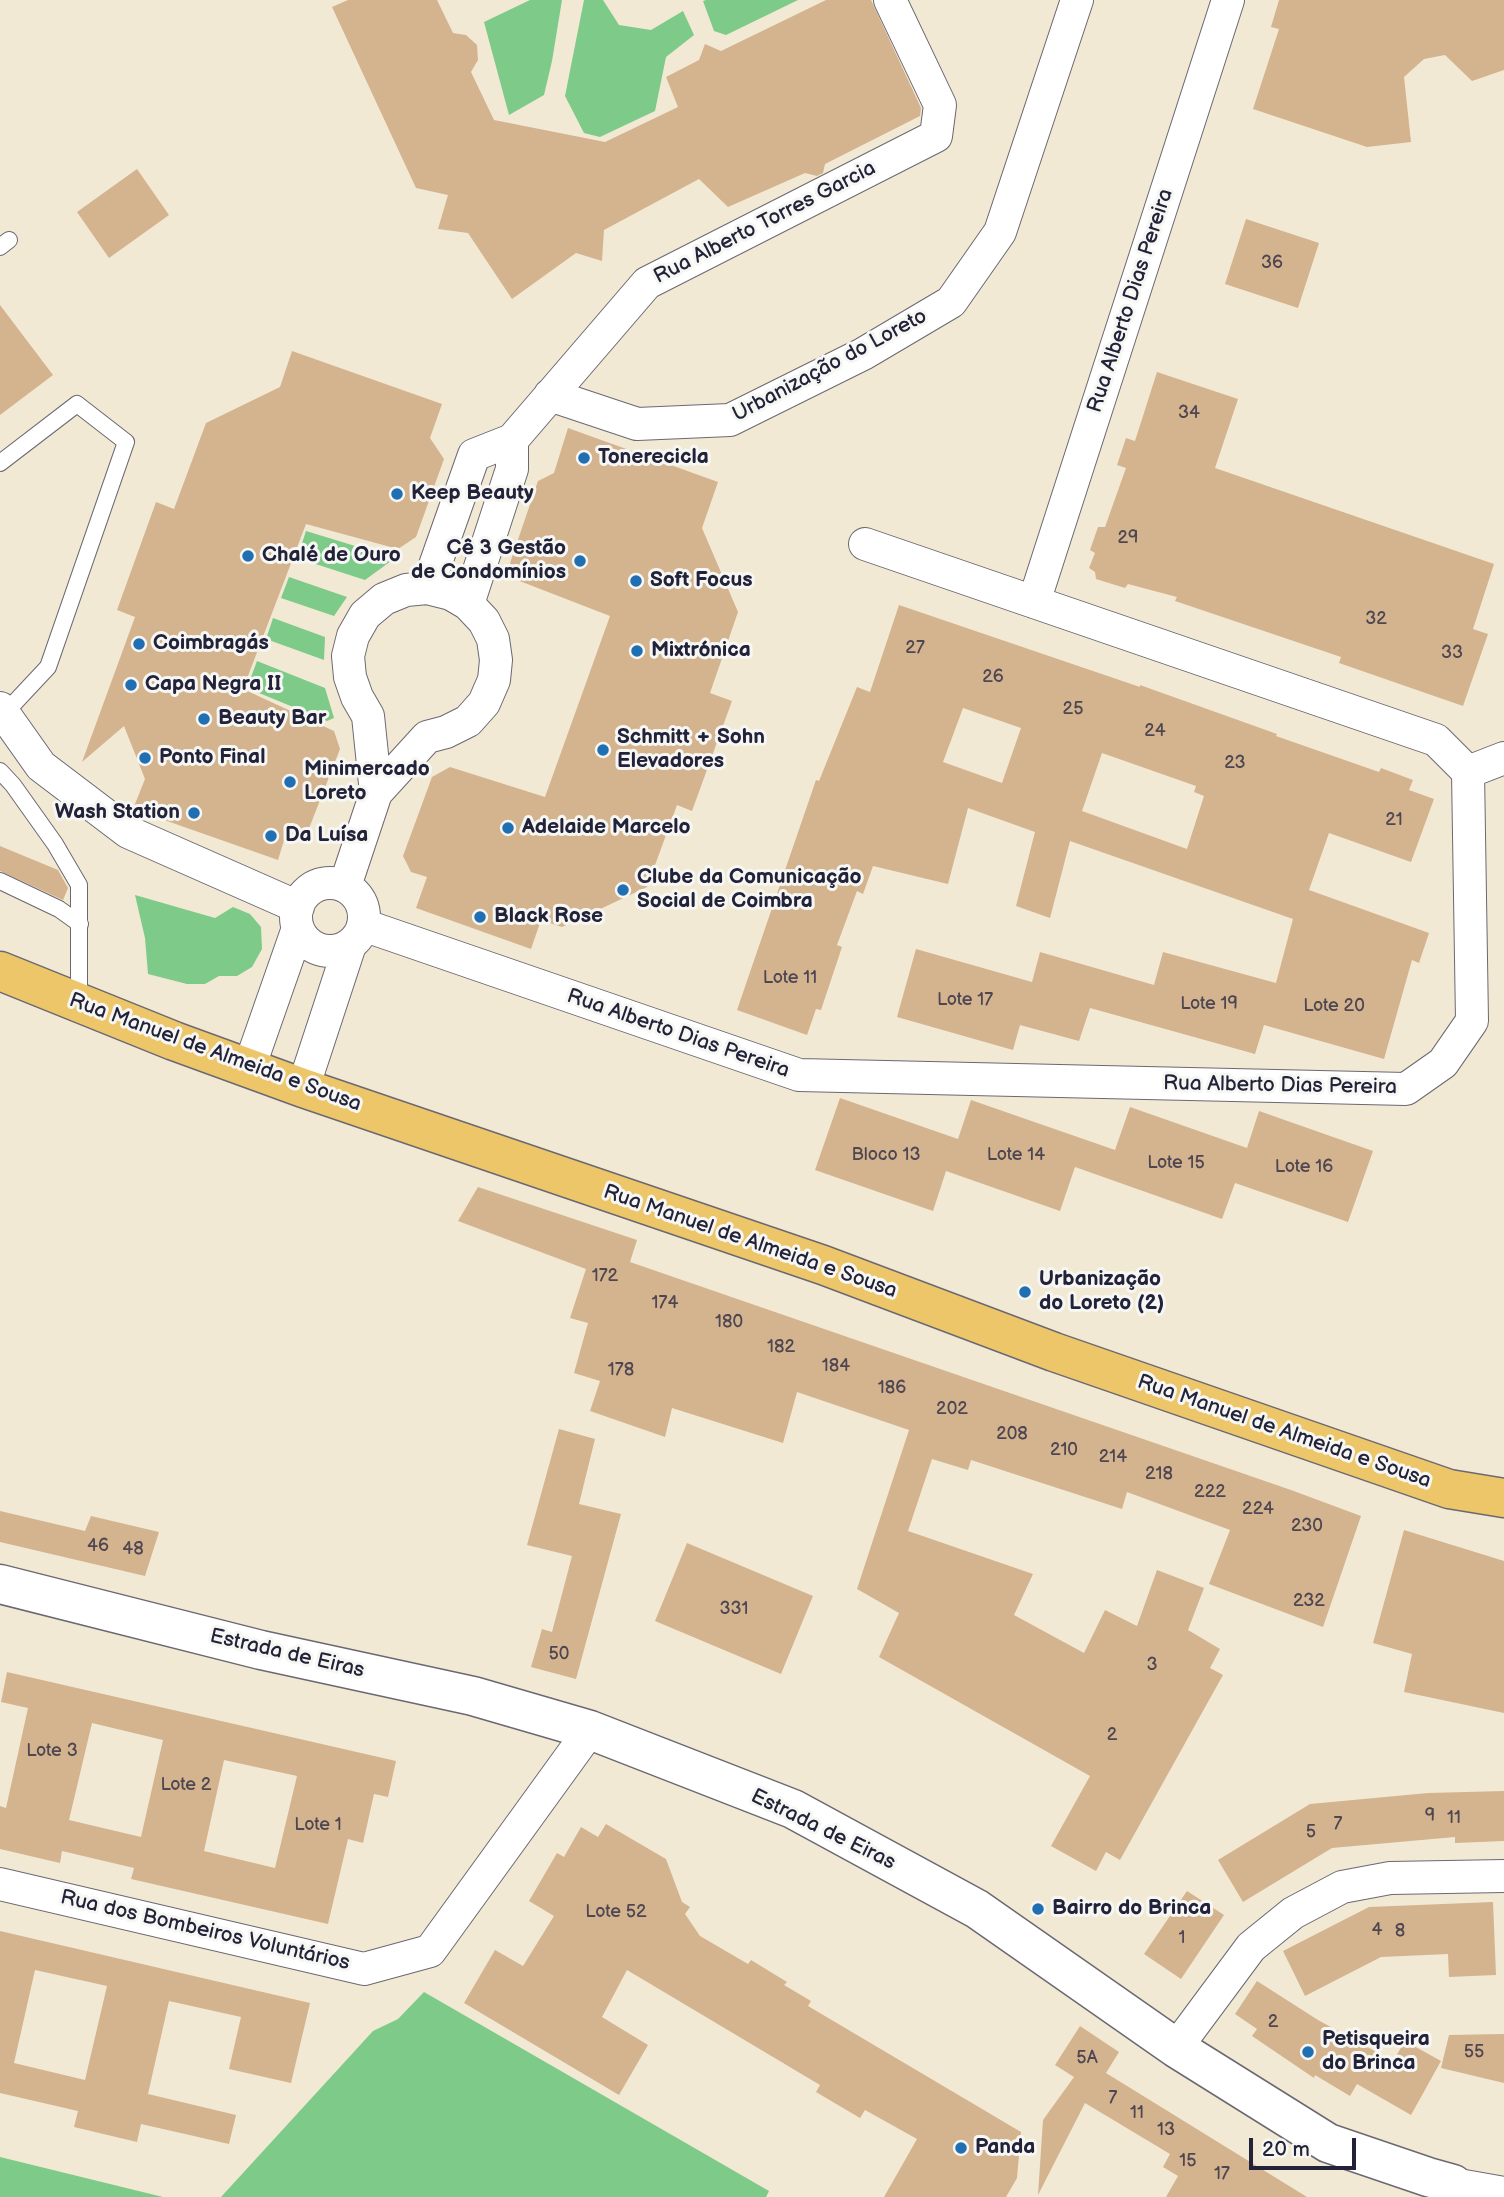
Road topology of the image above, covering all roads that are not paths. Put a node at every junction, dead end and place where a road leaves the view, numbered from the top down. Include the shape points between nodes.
1 (890, 0) edge
2 (1077, 0) edge
3 (1228, 0) edge
4 (550, 395) junction
5 (512, 440) junction
6 (0, 463) edge
7 (865, 544) dead end
8 (427, 588) junction
9 (1034, 602) junction
10 (468, 604) junction
11 (2, 711) edge
12 (1504, 758) edge
13 (0, 772) edge
14 (1468, 772) junction
15 (376, 793) junction
16 (0, 881) edge
17 (345, 886) junction
18 (298, 917) junction
19 (80, 924) junction
20 (357, 935) junction
21 (0, 971) edge
22 (79, 1004) junction
23 (249, 1068) junction
24 (303, 1088) junction
25 (1504, 1498) edge
26 (0, 1584) edge
27 (590, 1730) junction
28 (1504, 1876) edge
29 (0, 1884) edge
30 (1176, 2048) junction
31 (1453, 2184) joint
32 (1504, 2193) edge

1 - 4 street, Rua Alberto Torres Garcia via 940,105 936,136 647,284
2 - 4 street, Urbanização do Loreto via 1000,232 951,302 863,354 730,421 637,424
3 - 9 street, Rua Alberto Dias Pereira
4 - 5 street, Rua Alberto Torres Garcia
5 - 8 street via 474,455
5 - 10 street via 512,469
6 - 11 lane via 77,404 126,442 48,667
7 - 9 street
8 - 10 street
8 - 15 street via 384,599 365,615 348,656 350,677 368,716
9 - 14 street via 1436,740
10 - 15 street via 493,639 494,680 484,703 468,721 427,737
11 - 18 street via 41,766 128,832
12 - 14 street
13 - 19 lane via 55,844 79,885
14 - 20 street, Rua Alberto Dias Pereira via 1472,1021 1443,1063 1406,1089 799,1075
15 - 17 street
16 - 19 lane
17 - 18 street via 322,884 312,889 304,897
17 - 20 street via 361,902 364,914
18 - 20 street via 303,937 320,949 330,951
18 - 23 street
19 - 22 lane
20 - 24 street
21 - 22 main road, Rua Manuel de Almeida e Sousa
22 - 23 main road, Rua Manuel de Almeida e Sousa
23 - 24 main road, Rua Manuel de Almeida e Sousa
24 - 25 main road, Rua Manuel de Almeida e Sousa via 823,1265 1054,1352 1450,1489
26 - 27 street, Estrada de Eiras via 261,1650 473,1696
27 - 29 street, Rua dos Bombeiros Voluntários via 430,1951 364,1969
27 - 30 street, Estrada de Eiras via 793,1809 976,1909
28 - 30 street via 1390,1878 1342,1887 1293,1913 1251,1947
30 - 31 street, Estrada de Eiras via 1328,2143
31 - 32 street, Estrada de Eiras

